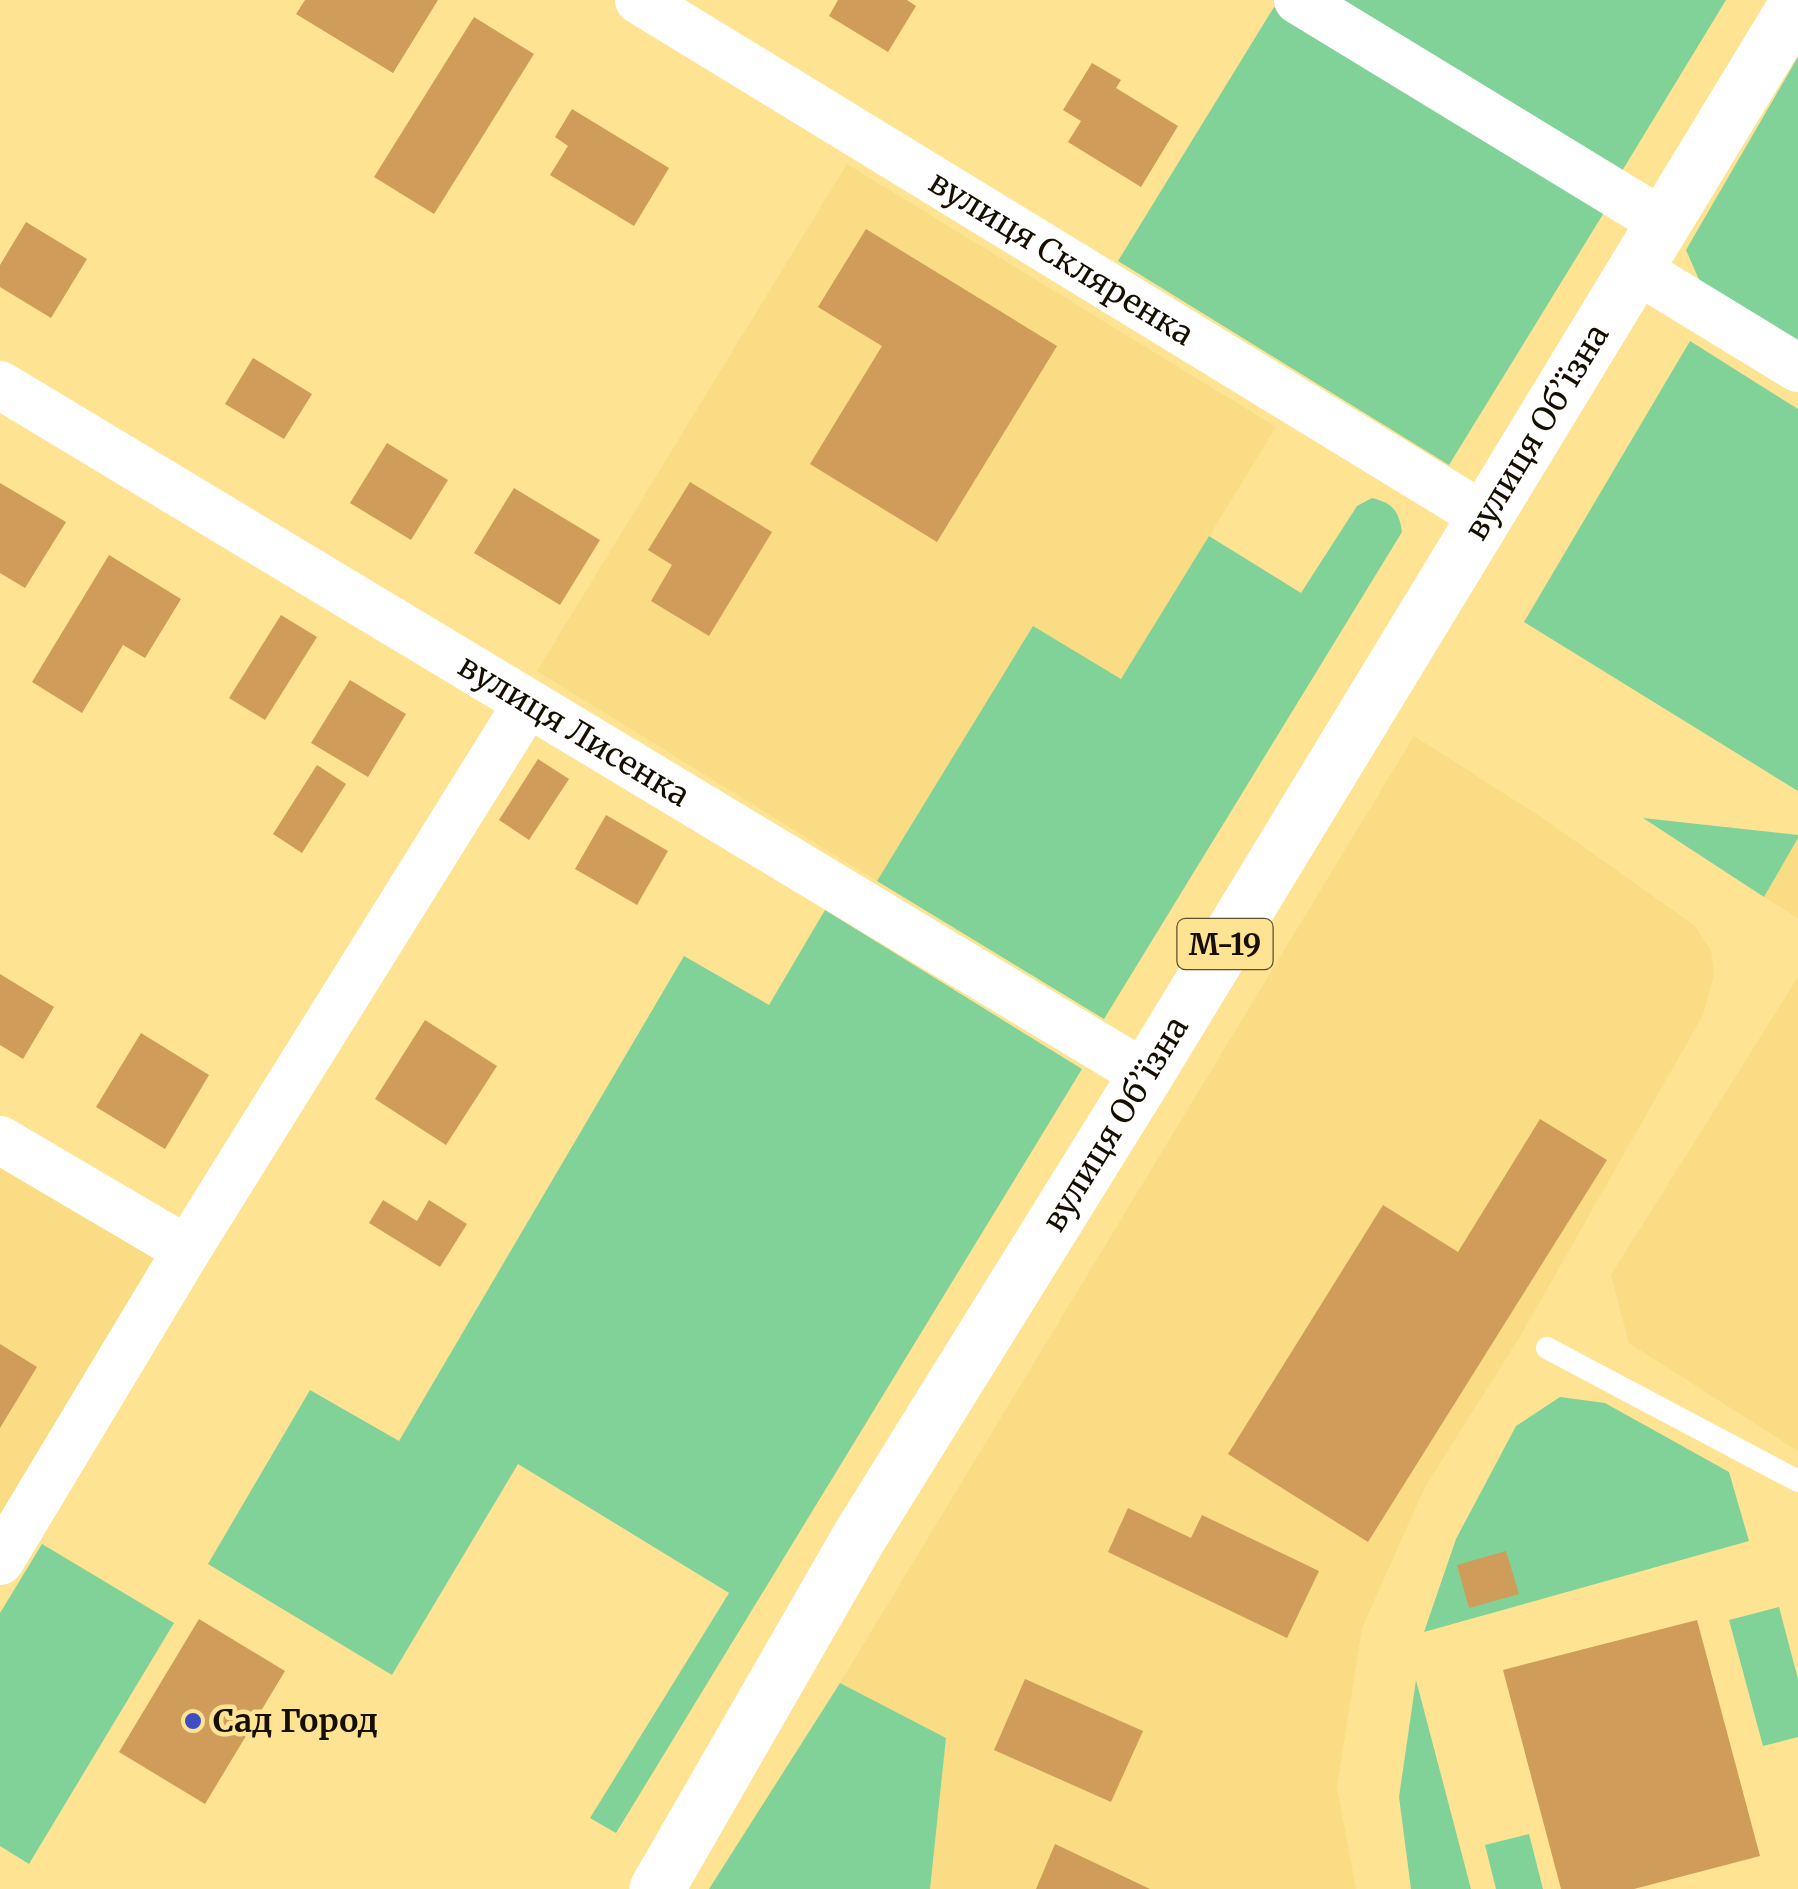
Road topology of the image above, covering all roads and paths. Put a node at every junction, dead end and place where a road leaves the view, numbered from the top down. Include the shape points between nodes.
1 (638, 0) edge
2 (1298, 0) edge
3 (1798, 2) edge
4 (1664, 223) junction
5 (1636, 269) junction
6 (1798, 368) edge
7 (0, 385) edge
8 (1485, 517) junction
9 (527, 704) junction
10 (1146, 1075) junction
11 (0, 1140) edge
12 (186, 1250) junction
13 (1547, 1348) dead end
14 (1798, 1481) edge
15 (0, 1561) edge
16 (657, 1889) edge

1 - 8 street, вулиця Скляренка
2 - 4 street
3 - 4 highway, вулиця Об’їзна / М-19
4 - 5 highway, вулиця Об’їзна / М-19
5 - 6 street
5 - 8 highway, вулиця Об’їзна / М-19
7 - 9 street, вулиця Лисенка
8 - 10 highway, вулиця Об’їзна / М-19
9 - 10 street, вулиця Лисенка
9 - 12 street
10 - 16 highway, вулиця Об’їзна / М-19 via 860,1536
11 - 12 street
12 - 15 street
13 - 14 lane

